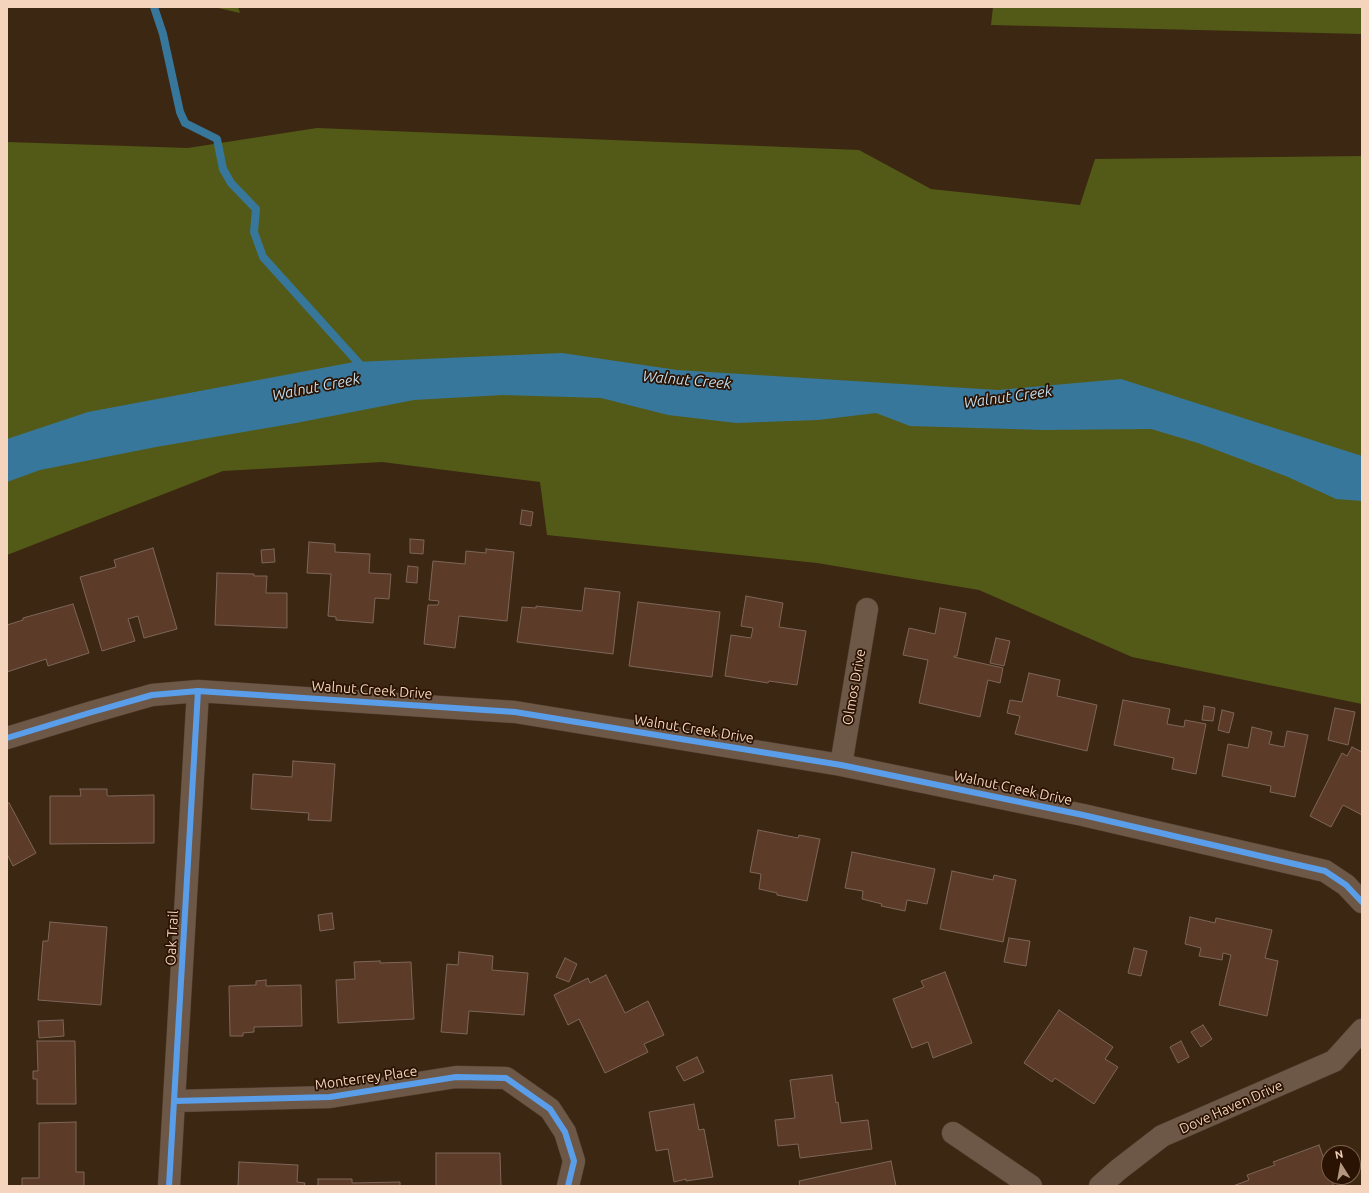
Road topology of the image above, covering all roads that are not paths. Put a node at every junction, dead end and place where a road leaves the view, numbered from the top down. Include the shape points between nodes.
1 (867, 609) dead end
2 (198, 691) junction
3 (7, 738) edge
4 (841, 765) junction
5 (1362, 902) edge
6 (1362, 1030) edge
7 (175, 1101) junction
8 (953, 1133) dead end
9 (169, 1186) edge
10 (568, 1186) edge
11 (1031, 1186) edge
12 (1100, 1186) edge

1 - 4 street, Olmos Drive
2 - 3 street, Walnut Creek Drive via 152,696
2 - 4 street, Walnut Creek Drive via 514,712
2 - 7 street, Oak Trail
4 - 5 street, Walnut Creek Drive via 1083,815 1325,871 1346,885
6 - 12 street, Dove Haven Drive via 1334,1061 1162,1136
7 - 9 street, Oak Trail
7 - 10 street, Monterrey Place via 330,1097 456,1077 506,1078 550,1109 566,1132 574,1161
8 - 11 street

